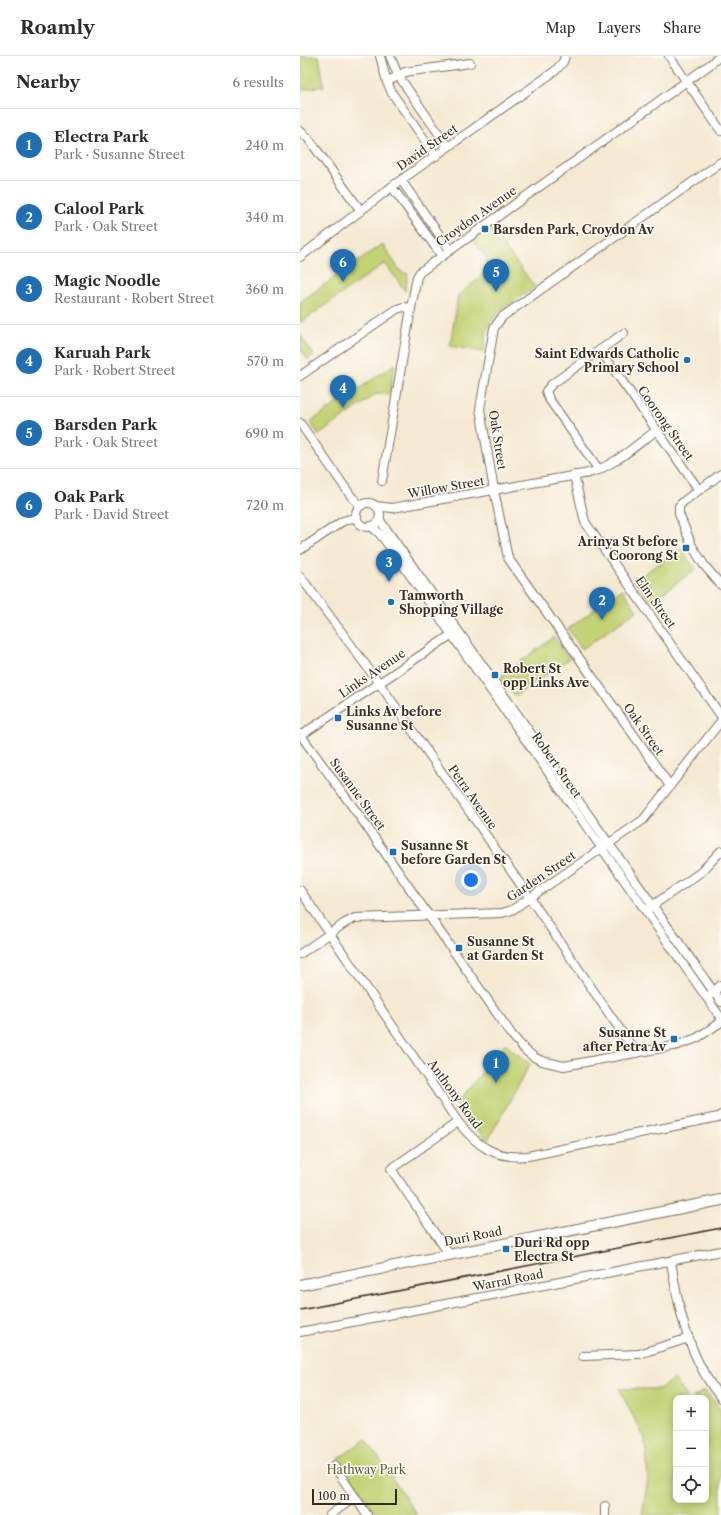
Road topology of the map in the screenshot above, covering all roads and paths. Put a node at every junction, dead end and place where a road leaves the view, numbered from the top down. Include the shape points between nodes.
1 (380, 56) edge
2 (390, 56) edge
3 (565, 56) edge
4 (669, 56) edge
5 (720, 56) edge
6 (470, 63) dead end
7 (398, 75) junction
8 (686, 81) junction
9 (387, 82) junction
10 (300, 131) edge
11 (721, 131) edge
12 (448, 147) junction
13 (436, 156) junction
14 (721, 162) edge
15 (401, 180) junction
16 (392, 187) junction
17 (361, 211) junction
18 (450, 250) junction
19 (442, 256) junction
20 (300, 257) edge
21 (411, 308) junction
22 (624, 333) dead end
23 (600, 350) junction
24 (300, 376) edge
25 (300, 423) edge
26 (657, 430) junction
27 (599, 470) junction
28 (721, 474) edge
29 (574, 475) junction
30 (382, 482) dead end
31 (494, 490) junction
32 (699, 490) junction
33 (361, 506) junction
34 (376, 506) junction
35 (392, 508) junction
36 (357, 517) junction
37 (379, 518) junction
38 (371, 526) junction
39 (300, 550) edge
40 (300, 576) edge
41 (721, 585) edge
42 (454, 633) junction
43 (378, 683) junction
44 (721, 716) edge
45 (721, 720) edge
46 (300, 735) edge
47 (670, 786) junction
48 (610, 844) junction
49 (602, 850) junction
50 (721, 851) edge
51 (300, 890) edge
52 (530, 898) junction
53 (653, 905) junction
54 (645, 911) junction
55 (430, 916) junction
56 (330, 933) junction
57 (300, 954) edge
58 (721, 984) edge
59 (714, 991) junction
60 (707, 998) junction
61 (721, 1002) edge
62 (721, 1018) edge
63 (721, 1022) edge
64 (636, 1053) junction
65 (721, 1115) edge
66 (458, 1122) junction
67 (721, 1200) edge
68 (721, 1251) edge
69 (449, 1254) junction
70 (671, 1261) junction
71 (300, 1285) edge
72 (300, 1332) edge
73 (689, 1338) junction
74 (583, 1356) dead end
75 (720, 1396) edge
76 (334, 1466) dead end
77 (355, 1498) junction
78 (605, 1506) dead end
79 (330, 1515) edge
80 (367, 1515) edge
81 (604, 1515) edge

1 - 9 street
2 - 7 street
3 - 12 street, David Street via 559,68
4 - 8 street
5 - 8 street, Croydon Avenue
6 - 7 street
7 - 9 street
7 - 12 street
8 - 11 street
8 - 18 street, Croydon Avenue
9 - 13 street
10 - 17 street via 308,138
12 - 13 street, David Street
13 - 15 street, David Street
14 - 31 street, Oak Street via 498,322 493,335 480,409
15 - 16 street, David Street
15 - 18 street
16 - 17 street, David Street
16 - 19 street
17 - 20 street, David Street
18 - 19 street, Croydon Avenue
19 - 21 street, Croydon Avenue via 417,277
21 - 24 street via 397,309
21 - 30 street, Croydon Avenue
22 - 23 street
23 - 26 street, Coorong Street
23 - 27 street via 546,391 548,398
25 - 33 street via 351,496
26 - 27 street, Willow Street
26 - 32 street, Coorong Street
27 - 29 street, Willow Street
28 - 32 street
29 - 31 street, Willow Street
29 - 44 street, Elm Street via 585,522
31 - 35 street, Willow Street
31 - 47 street, Oak Street via 508,558
32 - 41 street via 681,503 679,514 697,557
33 - 34 street via 367,503
33 - 36 street via 357,511
34 - 35 street, Willow Street
34 - 37 street
35 - 37 street, Willow Street
36 - 38 street via 364,526
36 - 39 street via 343,521
37 - 38 street via 378,522
37 - 42 street, Robert Street
38 - 42 street, Robert Street via 383,538
40 - 43 street, Petra Avenue
42 - 43 street, Links Avenue
42 - 48 street, Robert Street
42 - 49 street, Robert Street
43 - 46 street, Links Avenue
43 - 52 street, Petra Avenue
45 - 47 street, Garden Street
46 - 55 street, Susanne Street
47 - 48 street, Garden Street via 643,820
48 - 49 street, Garden Street
48 - 53 street, Robert Street
49 - 52 street, Garden Street
49 - 54 street, Robert Street
50 - 53 street via 701,872
51 - 56 street, Anthony Road
52 - 55 street, Garden Street via 506,913
52 - 64 street, Petra Avenue
53 - 54 street
53 - 59 street, Robert Street
54 - 60 street, Robert Street
55 - 56 street, Garden Street via 360,918 350,920
55 - 64 street, Susanne Street via 512,1035 534,1057 564,1066
56 - 57 street, Garden Street
56 - 66 street, Anthony Road
58 - 59 street
59 - 60 street
59 - 61 street, Robert Street
60 - 62 street, Robert Street
63 - 64 street, Susanne Street via 697,1038 678,1046
65 - 66 street, Anthony Road via 520,1156 500,1155 481,1146
66 - 69 street via 391,1169
67 - 69 main road, Duri Road
68 - 70 street, Warral Road
69 - 71 main road, Duri Road
70 - 72 street, Warral Road
70 - 73 street via 678,1301
73 - 74 street via 639,1354
73 - 75 street via 702,1367
76 - 77 street
77 - 79 street
77 - 80 street
78 - 81 street

